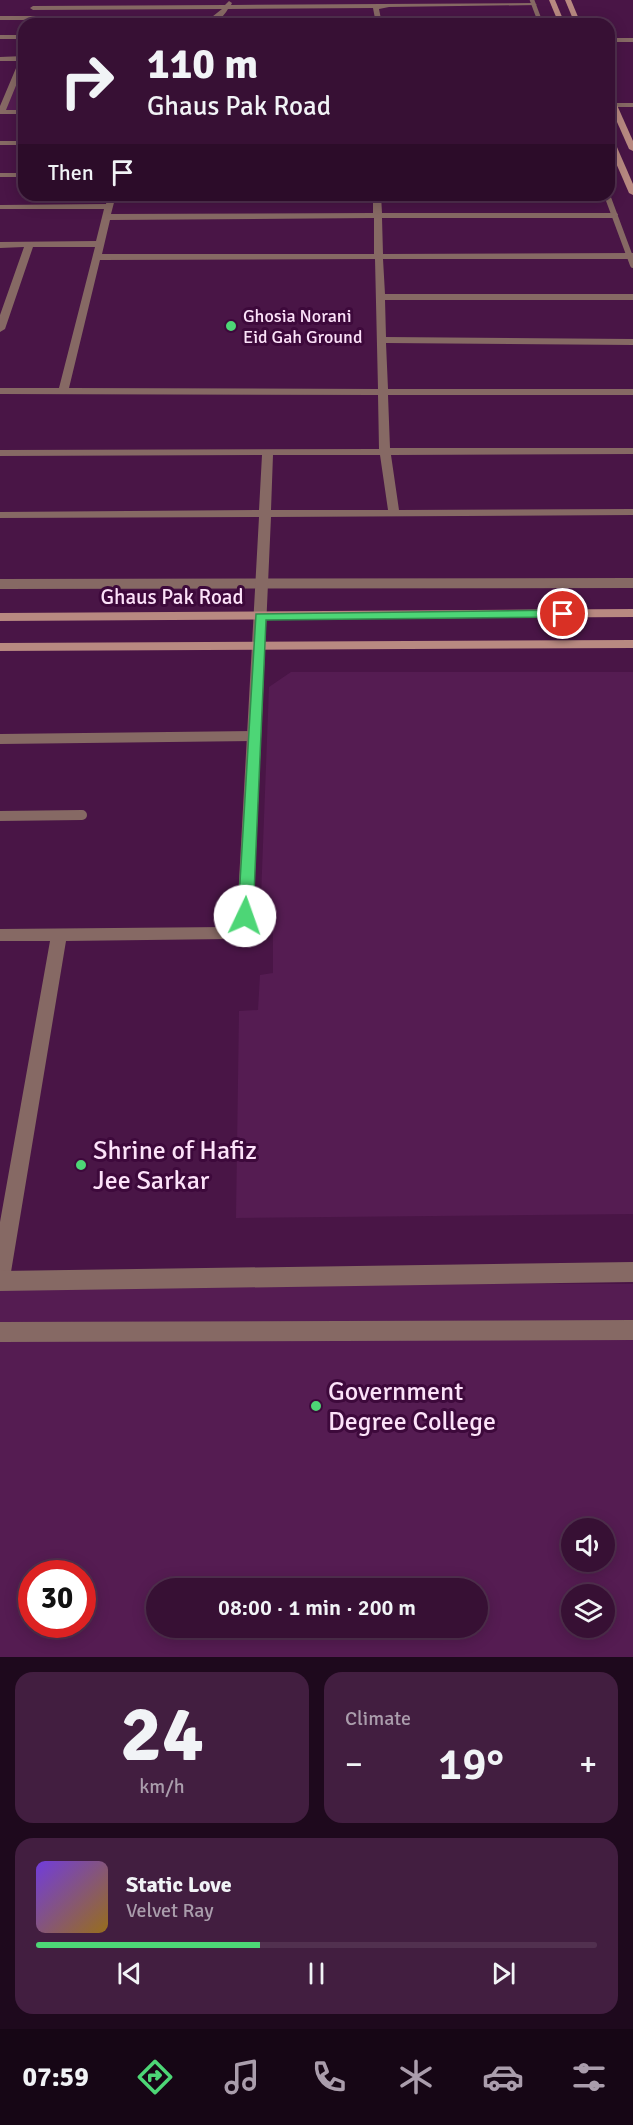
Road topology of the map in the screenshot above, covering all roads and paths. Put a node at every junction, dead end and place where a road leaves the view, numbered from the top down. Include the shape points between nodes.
1 (37, 0) edge
2 (230, 0) edge
3 (552, 0) edge
4 (568, 0) edge
5 (391, 3) edge
6 (533, 3) edge
7 (379, 6) junction
8 (33, 8) junction
9 (226, 8) junction
10 (0, 18) edge
11 (29, 18) junction
12 (41, 18) edge
13 (217, 18) edge
14 (378, 18) edge
15 (539, 18) edge
16 (560, 18) edge
17 (576, 18) edge
18 (0, 37) edge
19 (18, 37) edge
20 (615, 40) edge
21 (633, 40) edge
22 (18, 58) edge
23 (0, 59) edge
24 (18, 68) edge
25 (615, 105) edge
26 (633, 105) edge
27 (615, 109) edge
28 (0, 112) edge
29 (18, 112) edge
30 (0, 143) edge
31 (18, 143) edge
32 (633, 149) edge
33 (615, 153) edge
34 (0, 175) edge
35 (18, 175) edge
36 (633, 193) edge
37 (110, 201) edge
38 (377, 201) edge
39 (609, 201) edge
40 (108, 206) junction
41 (0, 207) edge
42 (614, 215) junction
43 (378, 216) junction
44 (105, 217) junction
45 (98, 244) junction
46 (0, 245) edge
47 (29, 245) junction
48 (95, 256) junction
49 (378, 258) junction
50 (632, 259) edge
51 (380, 297) junction
52 (633, 297) edge
53 (0, 326) edge
54 (383, 340) junction
55 (633, 342) edge
56 (0, 391) edge
57 (385, 391) junction
58 (63, 392) junction
59 (633, 392) edge
60 (633, 451) edge
61 (268, 452) junction
62 (386, 452) junction
63 (0, 453) edge
64 (633, 512) edge
65 (394, 513) junction
66 (265, 514) junction
67 (0, 515) edge
68 (633, 583) edge
69 (0, 584) edge
70 (262, 585) junction
71 (633, 613) edge
72 (0, 617) edge
73 (260, 617) junction
74 (633, 644) edge
75 (259, 645) junction
76 (0, 647) edge
77 (254, 736) junction
78 (1, 741) edge
79 (81, 815) dead end
80 (0, 816) edge
81 (59, 934) junction
82 (0, 935) edge
83 (633, 1272) edge
84 (0, 1280) edge
85 (633, 1330) edge
86 (0, 1332) edge

1 - 8 street
2 - 9 street
3 - 16 main road
4 - 17 main road
5 - 6 street
5 - 7 street
6 - 15 lane
7 - 9 street
7 - 14 street
8 - 9 street
8 - 11 street
9 - 13 street
10 - 11 street
11 - 12 street
18 - 19 street
20 - 21 street
22 - 23 street
24 - 28 street
25 - 26 street
27 - 32 main road
28 - 29 street
30 - 31 street
33 - 36 main road
34 - 35 street
37 - 40 street
38 - 43 street
39 - 42 lane
40 - 41 street
40 - 44 street
42 - 43 street
42 - 50 lane
43 - 44 street
43 - 49 street
44 - 45 street
45 - 47 street
45 - 48 street
46 - 47 street
47 - 53 street via 12,281
48 - 49 street
48 - 58 street
49 - 50 street
49 - 51 street
51 - 52 street
51 - 54 street
54 - 55 street
54 - 57 street
56 - 58 street
57 - 58 street
57 - 59 street
57 - 62 street
60 - 62 street
61 - 62 street
61 - 63 street
61 - 66 street
62 - 65 street
64 - 65 street
65 - 66 street
66 - 67 street
66 - 70 street
68 - 70 lane
69 - 70 lane
70 - 73 street
71 - 73 main road, Ghaus Pak Road
72 - 73 main road, Ghaus Pak Road
73 - 75 street
74 - 75 main road
75 - 76 main road
75 - 77 street
77 - 78 lane
77 - 81 street via 245,916 240,928 229,933
79 - 80 lane
81 - 82 street
81 - 84 street
83 - 84 street
85 - 86 street

